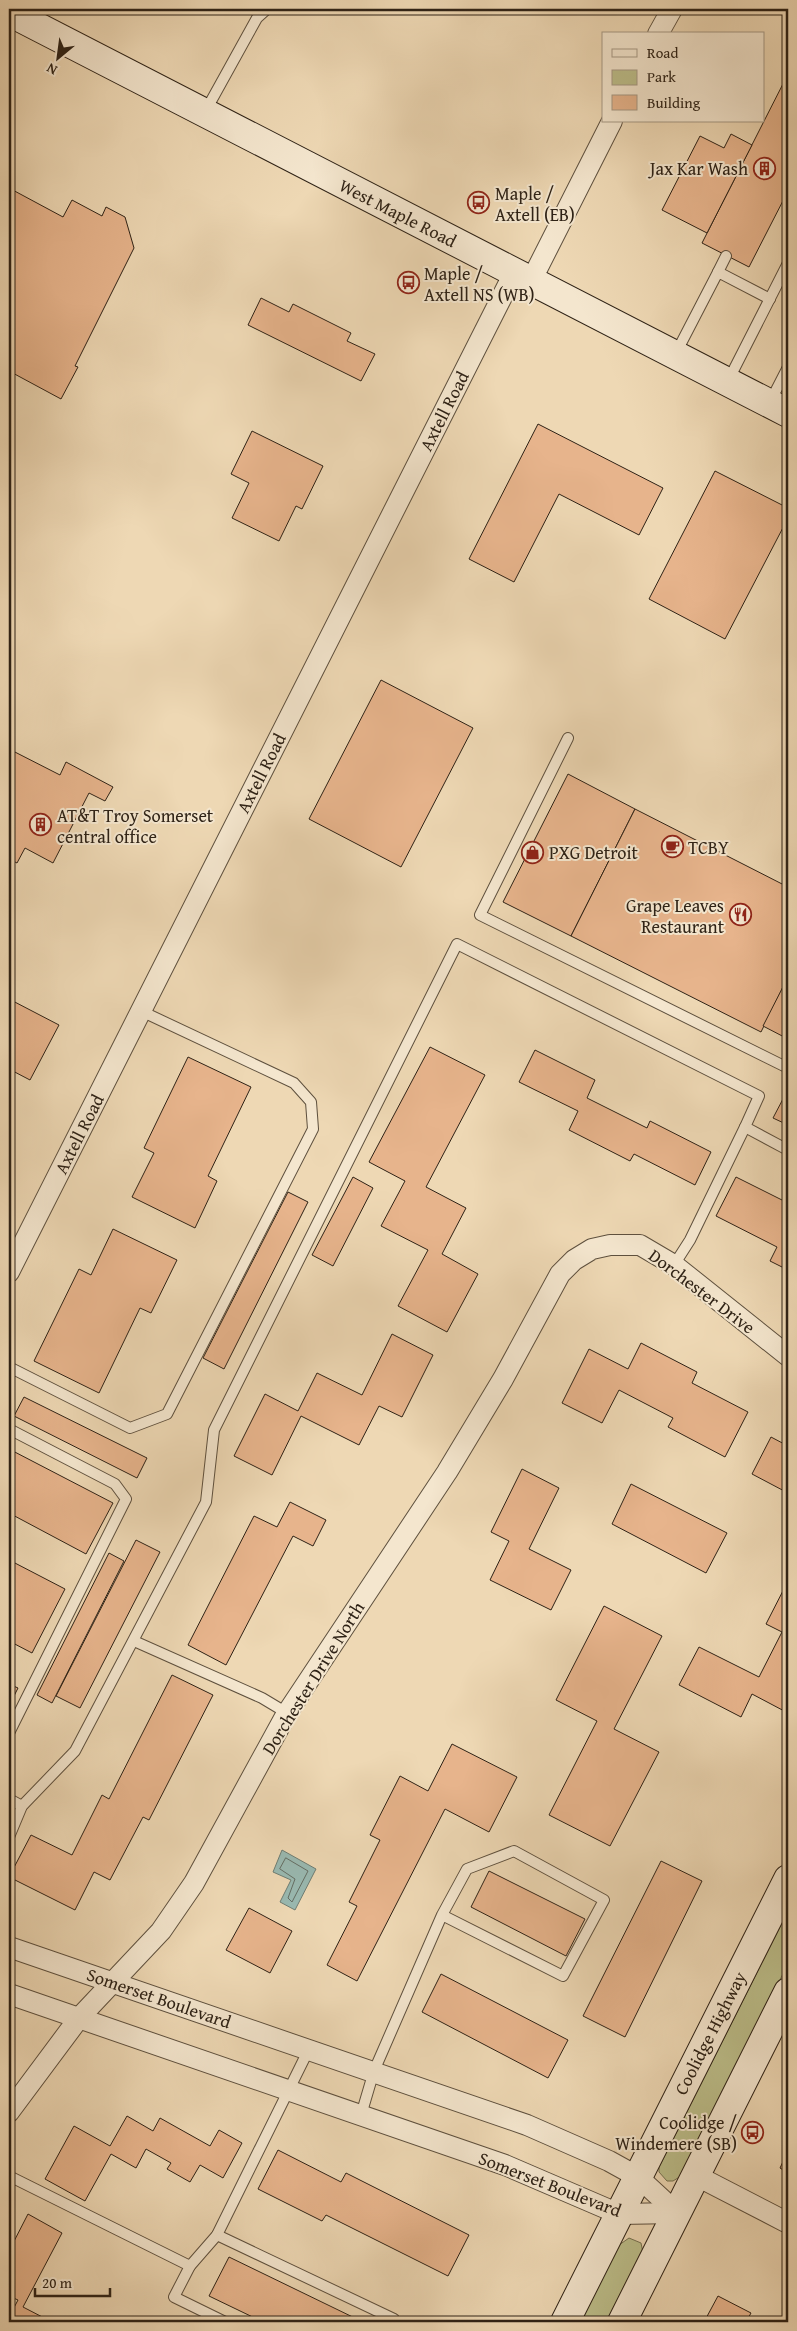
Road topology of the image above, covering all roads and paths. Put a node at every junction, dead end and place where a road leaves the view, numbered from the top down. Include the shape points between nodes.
1 (267, 9) edge
2 (672, 9) edge
3 (9, 12) edge
4 (659, 32) edge
5 (204, 113) junction
6 (611, 122) edge
7 (726, 256) dead end
8 (788, 263) edge
9 (718, 272) junction
10 (522, 277) junction
11 (770, 299) junction
12 (675, 355) junction
13 (788, 367) edge
14 (728, 382) junction
15 (779, 408) edge
16 (568, 738) dead end
17 (141, 1011) junction
18 (788, 1068) edge
19 (745, 1127) junction
20 (788, 1150) edge
21 (610, 1245) joint
22 (674, 1265) junction
23 (9, 1272) edge
24 (788, 1356) edge
25 (9, 1367) edge
26 (9, 1428) edge
27 (134, 1641) junction
28 (287, 1714) junction
29 (9, 1733) edge
30 (9, 1799) edge
31 (22, 1806) junction
32 (9, 1837) edge
33 (788, 1879) edge
34 (442, 1915) junction
35 (9, 1947) edge
36 (111, 1982) junction
37 (788, 1992) edge
38 (9, 1994) edge
39 (79, 2018) junction
40 (309, 2049) junction
41 (374, 2071) junction
42 (290, 2089) junction
43 (9, 2112) edge
44 (361, 2115) junction
45 (9, 2176) edge
46 (697, 2176) junction
47 (638, 2177) junction
48 (677, 2213) junction
49 (619, 2214) junction
50 (788, 2223) edge
51 (217, 2235) junction
52 (190, 2266) junction
53 (225, 2322) edge
54 (393, 2322) edge
55 (565, 2322) edge
56 (622, 2322) edge

1 - 5 lane via 257,18
2 - 4 street
3 - 5 main road, West Maple Road
5 - 10 main road, West Maple Road
6 - 10 street, Axtell Road
7 - 9 lane
8 - 11 lane
9 - 11 lane
9 - 12 lane
10 - 12 main road, West Maple Road
10 - 17 street, Axtell Road
11 - 14 lane
12 - 14 main road, West Maple Road
13 - 15 lane
14 - 15 main road, West Maple Road
16 - 18 lane via 480,915
17 - 23 street, Axtell Road
17 - 25 lane via 294,1083 311,1102 313,1129 167,1414 130,1428
19 - 20 lane
19 - 22 lane via 690,1240
19 - 27 lane via 759,1096 457,944 214,1430 206,1502
21 - 22 street, Dorchester Drive via 640,1245
21 - 28 street, Dorchester Drive North via 586,1253 560,1274 503,1379 446,1472
22 - 24 street, Dorchester Drive
26 - 29 lane via 115,1484 126,1499
27 - 28 lane via 262,1698
27 - 31 lane via 75,1752
28 - 36 street, Dorchester Drive North via 177,1910
30 - 31 lane
31 - 32 lane
33 - 47 main road, Coolidge Highway
34 - 34 lane via 467,1869 514,1851 604,1900 563,1976
34 - 41 lane
35 - 36 street, Somerset Boulevard
36 - 39 street, Dorchester Drive North
36 - 40 street, Somerset Boulevard
37 - 46 main road
38 - 39 street, Somerset Boulevard
39 - 42 street, Somerset Boulevard
39 - 43 street, Dorchester Drive North
40 - 41 street, Somerset Boulevard
40 - 42 lane
41 - 44 lane
41 - 47 street, Somerset Boulevard via 527,2125
42 - 44 street, Somerset Boulevard
42 - 51 lane
44 - 49 street, Somerset Boulevard via 505,2165
45 - 52 lane
46 - 48 main road
46 - 50 street
47 - 48 street, Somerset Boulevard
47 - 49 main road, Coolidge Highway
48 - 49 street, Somerset Boulevard
48 - 56 main road
49 - 55 main road, Coolidge Highway
51 - 52 lane
51 - 54 lane via 394,2319
52 - 53 lane via 174,2297

